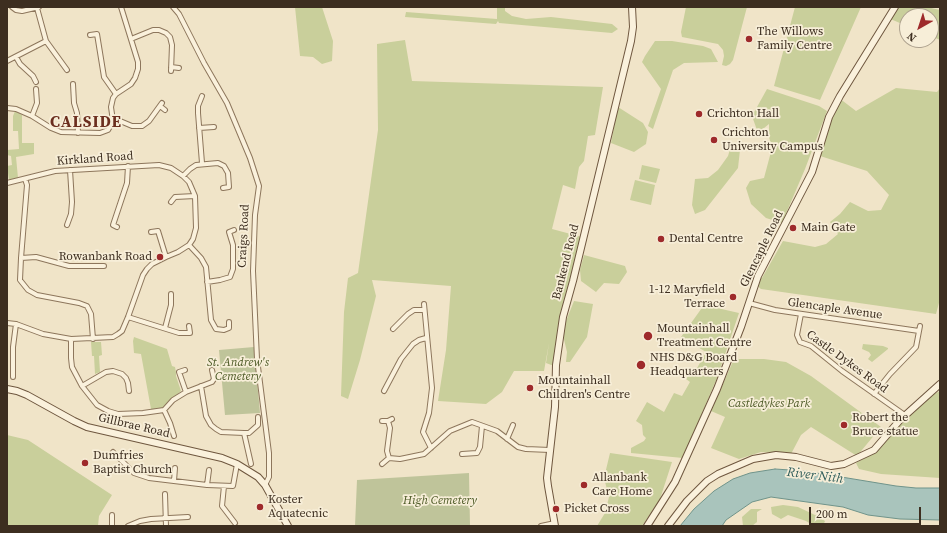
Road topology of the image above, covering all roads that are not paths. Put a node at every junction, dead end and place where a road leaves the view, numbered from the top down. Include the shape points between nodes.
1 (12, 7) edge
2 (38, 7) edge
3 (121, 7) edge
4 (173, 7) edge
5 (632, 7) edge
6 (895, 7) edge
7 (90, 35) dead end
8 (131, 39) junction
9 (46, 41) junction
10 (16, 57) junction
11 (68, 59) dead end
12 (7, 61) edge
13 (62, 62) junction
14 (179, 68) dead end
15 (67, 70) dead end
16 (41, 76) dead end
17 (34, 77) junction
18 (36, 82) dead end
19 (73, 84) dead end
20 (36, 89) dead end
21 (116, 94) junction
22 (202, 96) dead end
23 (7, 108) edge
24 (165, 110) dead end
25 (32, 116) junction
26 (113, 118) junction
27 (214, 127) dead end
28 (199, 128) junction
29 (78, 133) junction
30 (202, 163) junction
31 (128, 166) junction
32 (70, 170) junction
33 (183, 176) junction
34 (25, 179) junction
35 (7, 183) edge
36 (229, 187) junction
37 (235, 187) dead end
38 (223, 188) dead end
39 (171, 192) dead end
40 (195, 196) junction
41 (175, 197) junction
42 (171, 202) dead end
43 (67, 225) dead end
44 (113, 225) dead end
45 (234, 230) dead end
46 (151, 232) dead end
47 (189, 246) junction
48 (166, 257) junction
49 (21, 258) junction
50 (104, 266) dead end
51 (207, 282) junction
52 (171, 294) dead end
53 (749, 303) junction
54 (424, 304) dead end
55 (424, 310) junction
56 (801, 314) junction
57 (128, 316) junction
58 (229, 322) dead end
59 (7, 323) edge
60 (16, 324) junction
61 (189, 326) dead end
62 (920, 326) dead end
63 (165, 328) junction
64 (393, 329) dead end
65 (919, 332) junction
66 (93, 338) junction
67 (426, 338) junction
68 (71, 339) junction
69 (185, 370) dead end
70 (212, 370) dead end
71 (13, 377) dead end
72 (940, 384) edge
73 (82, 386) junction
74 (201, 386) junction
75 (7, 390) edge
76 (129, 391) dead end
77 (384, 391) dead end
78 (186, 392) junction
79 (874, 394) junction
80 (164, 410) junction
81 (906, 416) junction
82 (258, 417) dead end
83 (176, 420) dead end
84 (382, 421) dead end
85 (170, 423) junction
86 (513, 425) dead end
87 (482, 426) junction
88 (244, 433) junction
89 (174, 436) dead end
90 (507, 439) junction
91 (431, 448) junction
92 (550, 450) junction
93 (113, 452) dead end
94 (477, 453) junction
95 (462, 454) dead end
96 (389, 458) junction
97 (480, 458) dead end
98 (237, 464) junction
99 (251, 464) dead end
100 (382, 464) dead end
101 (175, 468) dead end
102 (209, 470) dead end
103 (174, 481) junction
104 (207, 485) junction
105 (224, 486) junction
106 (266, 486) junction
107 (165, 494) dead end
108 (112, 515) dead end
109 (188, 517) dead end
110 (166, 518) junction
111 (235, 523) dead end
112 (555, 525) edge
113 (112, 526) edge
114 (128, 526) edge
115 (166, 526) edge
116 (288, 526) edge
117 (541, 526) edge
118 (647, 526) edge
119 (668, 526) edge

1 - 2 street via 22,11
2 - 9 street
3 - 8 street
4 - 106 street, Craigs Road via 180,14 227,103 250,158 258,186 253,271 257,359 269,448 269,477
5 - 92 main road, Bankend Road via 634,27 631,41 563,317 556,365
6 - 53 main road, Glencaple Road via 829,117 812,172 758,276
7 - 21 street via 97,34 104,77
8 - 14 street via 153,30 166,33 172,45 171,69
8 - 21 street via 138,62 137,72 131,84
9 - 10 street
9 - 13 street
10 - 12 street
10 - 17 street
11 - 13 street
13 - 15 street
16 - 17 street
17 - 18 street
19 - 29 street
20 - 25 street via 37,103
21 - 26 street via 111,104
22 - 28 street via 198,106
23 - 25 street via 16,108
24 - 26 street via 161,105 149,121 139,126 129,126
25 - 29 street via 61,132
26 - 29 street via 111,126 105,131
27 - 28 street
28 - 30 street
30 - 33 street
30 - 36 street via 218,163 224,166 228,173
31 - 32 street, Kirkland Road
31 - 33 street, Kirkland Road via 159,165 171,168
31 - 44 street via 127,183
32 - 34 street, Kirkland Road
32 - 43 street via 72,202
33 - 40 street, Kirkland Road via 189,182
34 - 35 street, Kirkland Road
34 - 49 street via 27,185
36 - 37 street
36 - 38 street
39 - 41 street
40 - 41 street
40 - 47 street via 196,228
41 - 42 street
45 - 51 street via 229,232 233,245 233,269 230,277
46 - 48 street via 158,231
47 - 48 street
47 - 51 street via 206,266
48 - 57 street via 152,264 143,275
49 - 50 street via 36,257 69,266
49 - 66 street via 20,280 28,290 37,295 86,306 91,314
51 - 58 street via 211,320 216,329 224,330 229,328
52 - 63 street via 173,301
53 - 56 street, Glencaple Avenue
53 - 118 main road, Glencaple Road via 717,389 675,482
54 - 55 street
55 - 64 street via 414,310
55 - 67 street
56 - 65 street, Glencaple Avenue
56 - 79 street, Castle Dykes Road via 797,335 800,342 811,346
57 - 63 street
57 - 66 street via 122,331 114,337
59 - 60 street
60 - 68 street via 44,334
60 - 71 street
61 - 63 street via 190,333 174,332
62 - 65 street
65 - 79 street via 916,347
66 - 68 street
67 - 77 street via 412,344
67 - 91 street via 432,388 423,432
68 - 73 street via 72,368
69 - 78 street via 179,372
70 - 74 street via 212,382
72 - 81 main road
73 - 76 street via 106,372 113,371 126,378
73 - 80 street via 97,405 118,414
74 - 78 street
74 - 88 street via 206,416 211,425 222,432
75 - 98 main road, Gillbrae Road via 27,395 87,427 222,458
78 - 80 street via 173,400
79 - 81 street, Castle Dykes Road
80 - 85 street
81 - 119 main road via 874,450 844,464 831,466 796,457 767,456 753,459 718,474 701,486
82 - 88 street via 258,425 249,433
83 - 85 street
84 - 96 street via 390,420
85 - 89 street
86 - 90 street
87 - 90 street via 497,431
87 - 91 street via 472,422 450,431
87 - 94 street
88 - 99 street
90 - 92 street via 518,447
91 - 96 street via 424,454 400,459
92 - 112 main road, Bankend Road via 548,486
93 - 103 street via 134,473 148,478
94 - 95 street
94 - 97 street
96 - 100 street
98 - 105 street via 233,486
98 - 106 main road, Gillbrae Road via 258,477
101 - 103 street
102 - 104 street
103 - 104 street
104 - 105 street
105 - 111 street via 222,506
106 - 116 main road
107 - 110 street
108 - 113 street
109 - 110 street
110 - 114 street via 140,521
110 - 115 street
112 - 117 street

